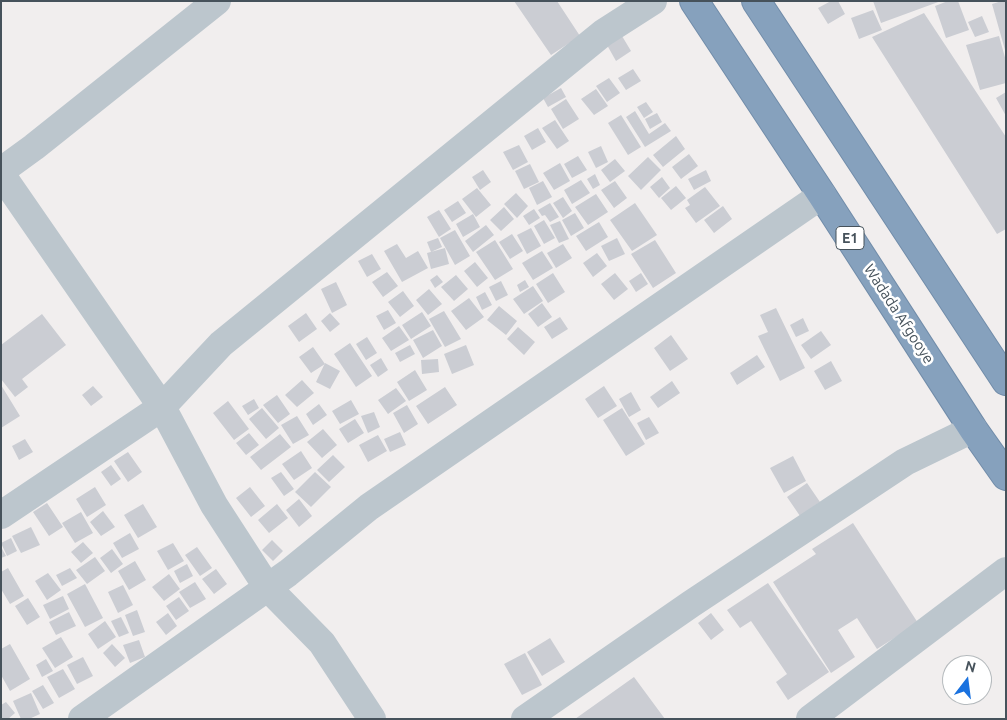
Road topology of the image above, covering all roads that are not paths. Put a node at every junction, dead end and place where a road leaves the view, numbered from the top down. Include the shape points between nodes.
1 (217, 1) edge
2 (653, 1) edge
3 (694, 1) edge
4 (764, 4) edge
5 (1, 172) edge
6 (822, 195) junction
7 (1006, 381) edge
8 (162, 407) junction
9 (973, 429) junction
10 (1006, 476) edge
11 (1, 515) edge
12 (1006, 571) edge
13 (267, 588) junction
14 (82, 719) edge
15 (372, 719) edge
16 (525, 719) edge
17 (810, 719) edge

1 - 5 street
2 - 8 street via 603,33 221,344
3 - 6 highway, Wadada Afgooye / E1
4 - 7 highway
5 - 8 street
6 - 9 highway, Wadada Afgooye / E1
6 - 13 street via 369,507
8 - 11 street
8 - 13 street via 214,505
9 - 10 highway, Wadada Afgooye / E1
9 - 16 street via 905,462 690,604
12 - 17 street
13 - 14 street
13 - 15 street via 322,643

